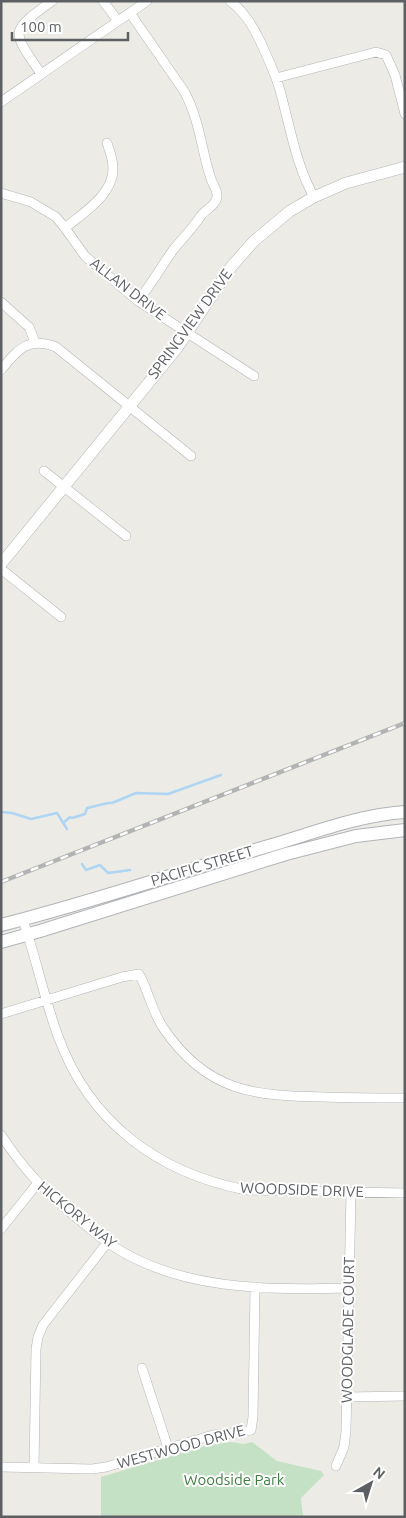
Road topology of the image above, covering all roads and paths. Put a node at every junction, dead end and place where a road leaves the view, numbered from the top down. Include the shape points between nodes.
1 (52, 1) edge
2 (103, 1) edge
3 (147, 1) edge
4 (230, 1) edge
5 (130, 13) junction
6 (118, 21) junction
7 (41, 74) junction
8 (276, 78) junction
9 (1, 102) edge
10 (405, 114) edge
11 (107, 143) dead end
12 (405, 167) edge
13 (1, 194) edge
14 (314, 197) junction
15 (65, 228) junction
16 (138, 301) junction
17 (1, 302) edge
18 (187, 333) junction
19 (35, 342) junction
20 (1, 370) edge
21 (254, 376) dead end
22 (130, 406) junction
23 (191, 456) dead end
24 (44, 471) dead end
25 (64, 487) junction
26 (126, 536) dead end
27 (1, 564) edge
28 (1, 569) edge
29 (61, 617) dead end
30 (405, 812) edge
31 (375, 816) junction
32 (405, 830) edge
33 (378, 832) junction
34 (284, 848) junction
35 (22, 920) junction
36 (1, 925) edge
37 (28, 934) junction
38 (1, 942) edge
39 (47, 1000) junction
40 (1, 1014) edge
41 (405, 1098) edge
42 (1, 1135) edge
43 (37, 1184) junction
44 (351, 1193) junction
45 (405, 1193) edge
46 (1, 1229) edge
47 (107, 1243) junction
48 (255, 1288) junction
49 (349, 1288) junction
50 (142, 1368) dead end
51 (405, 1396) edge
52 (347, 1397) junction
53 (168, 1448) junction
54 (336, 1466) dead end
55 (1, 1467) edge
56 (34, 1467) junction

1 - 7 street via 22,24 18,32 20,42
2 - 6 street
3 - 5 street
4 - 8 street via 243,12
5 - 6 street
5 - 16 street via 191,104 217,191 213,205 202,213
6 - 7 street
7 - 9 street
8 - 10 street via 376,52 386,55
8 - 14 street via 298,165
11 - 15 street via 113,169 107,190
12 - 14 street, SPRINGVIEW DRIVE via 346,183
13 - 15 street, ALLAN DRIVE via 31,202 56,217
14 - 18 street, SPRINGVIEW DRIVE via 278,220 241,254
15 - 16 street, ALLAN DRIVE via 85,256
16 - 18 street, ALLAN DRIVE
17 - 19 street via 30,326
18 - 21 street, ALLAN DRIVE
18 - 22 street, SPRINGVIEW DRIVE
19 - 20 street via 16,352
19 - 22 street via 56,347
22 - 23 street
22 - 25 street, SPRINGVIEW DRIVE
24 - 25 street
25 - 26 street
25 - 27 street, SPRINGVIEW DRIVE
28 - 29 street
30 - 31 main road, PACIFIC STREET
31 - 33 main road
31 - 34 main road, PACIFIC STREET via 361,818
32 - 33 main road, PACIFIC STREET
33 - 34 main road, PACIFIC STREET
34 - 35 main road, PACIFIC STREET
34 - 37 main road, PACIFIC STREET
35 - 36 main road, PACIFIC STREET
35 - 37 street, WOODSIDE DRIVE
37 - 38 main road, PACIFIC STREET
37 - 39 street, WOODSIDE DRIVE
39 - 40 street
39 - 41 street via 122,976 140,974 154,1012 171,1039 204,1072 224,1083 262,1094
39 - 44 street, WOODSIDE DRIVE via 66,1057 87,1092 119,1129 151,1154 187,1173 231,1187
42 - 43 street, HICKORY WAY
43 - 46 street
43 - 47 street, HICKORY WAY
44 - 45 street, WOODSIDE DRIVE
44 - 49 street, WOODGLADE COURT
47 - 48 street, HICKORY WAY via 182,1276
47 - 56 street via 43,1325 38,1337
48 - 49 street, HICKORY WAY
48 - 53 street, WESTWOOD DRIVE via 251,1430 213,1435
49 - 52 street, WOODGLADE COURT
50 - 53 street
51 - 52 street
52 - 54 street, WOODGLADE COURT via 344,1447
53 - 56 street, WESTWOOD DRIVE via 92,1469
55 - 56 street, WESTWOOD DRIVE

